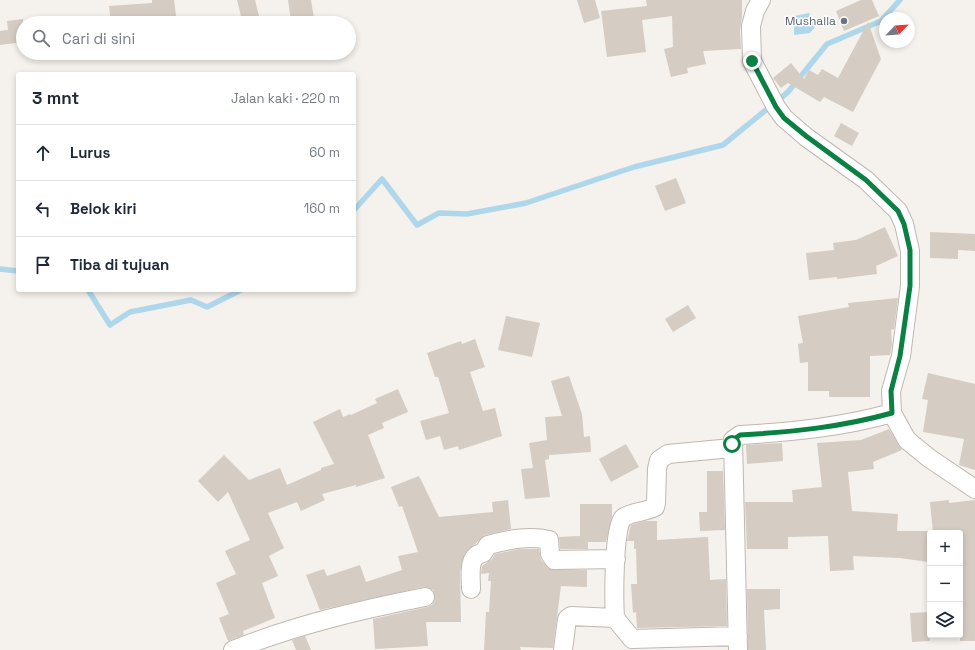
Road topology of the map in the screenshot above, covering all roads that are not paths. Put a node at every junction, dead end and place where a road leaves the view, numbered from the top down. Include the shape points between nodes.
1 (761, 0) edge
2 (892, 413) junction
3 (732, 448) junction
4 (975, 489) edge
5 (616, 559) junction
6 (471, 589) dead end
7 (425, 597) dead end
8 (616, 618) junction
9 (738, 643) edge
10 (233, 650) edge
11 (563, 650) edge

1 - 2 street via 751,26 752,61 776,107 784,118 806,136 866,180 898,211 904,224 910,250 910,286 900,356 891,391
2 - 3 street via 810,430 740,435 733,440
2 - 4 street via 906,440
3 - 5 street via 668,454 660,458 657,469 656,503 651,509 625,516 622,520
3 - 9 street via 735,473
5 - 6 street via 554,560 550,554 549,540 523,538 507,541 488,545 483,553 473,558
5 - 8 street
7 - 10 street via 323,619
8 - 9 street via 632,639
8 - 11 street via 569,617

